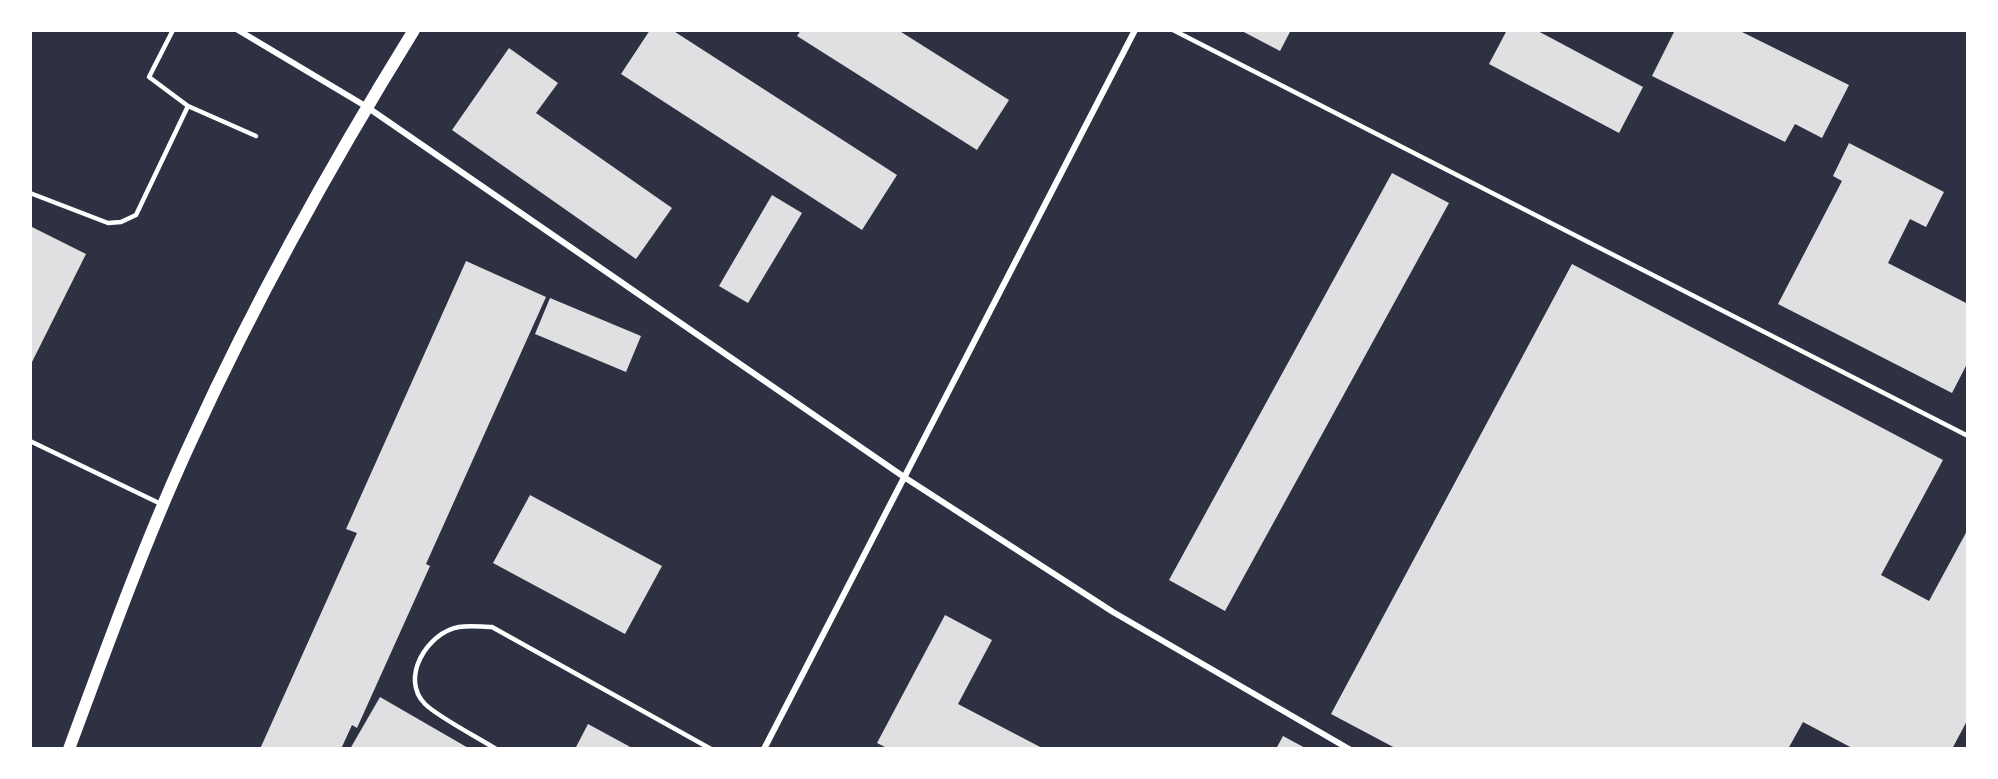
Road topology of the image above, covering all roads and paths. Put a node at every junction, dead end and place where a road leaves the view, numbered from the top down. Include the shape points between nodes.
1 (173, 30) edge
2 (238, 30) edge
3 (414, 30) edge
4 (1135, 30) edge
5 (1173, 30) edge
6 (188, 106) junction
7 (367, 106) junction
8 (256, 136) dead end
9 (30, 193) edge
10 (1968, 436) edge
11 (30, 441) edge
12 (904, 477) junction
13 (163, 505) junction
14 (1336, 746) edge
15 (69, 749) edge
16 (496, 749) edge
17 (711, 749) edge
18 (764, 749) edge
19 (1349, 749) edge

1 - 6 lane via 149,77
2 - 7 street
3 - 7 main road
4 - 12 street
5 - 10 lane
6 - 8 lane
6 - 9 lane via 136,215 108,223
7 - 12 street
7 - 13 main road via 273,276 197,427
11 - 13 lane
12 - 14 street via 1113,612
12 - 18 street
13 - 15 main road
14 - 19 street
16 - 17 lane via 425,704 414,685 419,659 439,634 459,627 492,627

